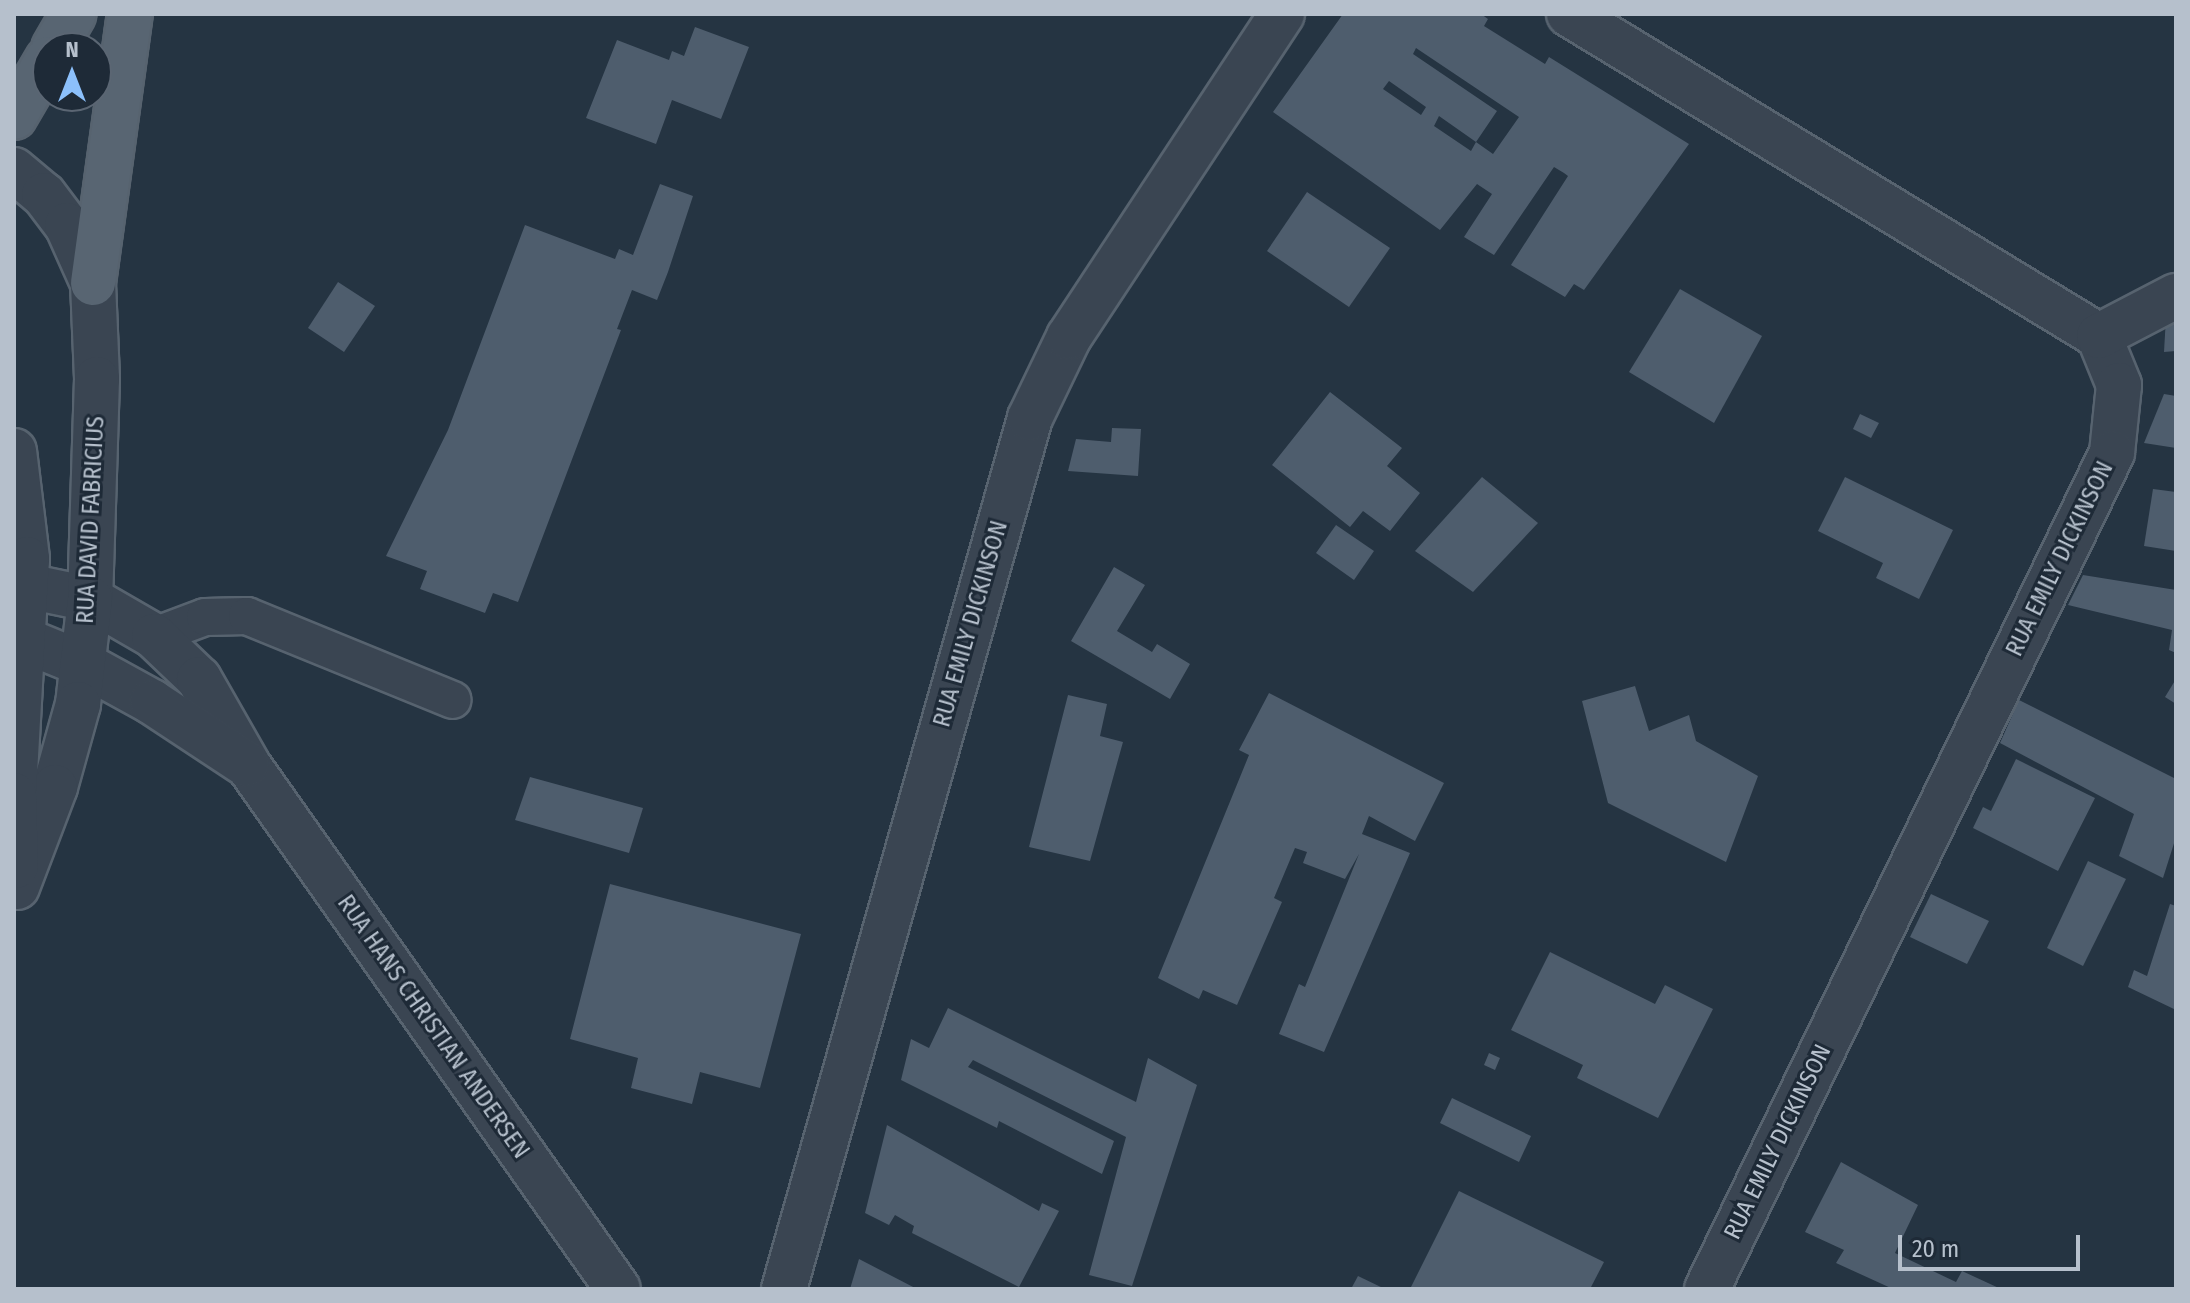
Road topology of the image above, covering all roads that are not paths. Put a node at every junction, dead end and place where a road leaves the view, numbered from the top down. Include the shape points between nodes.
1 (74, 14) edge
2 (130, 14) edge
3 (1282, 14) edge
4 (1569, 14) edge
5 (63, 32) edge
6 (32, 86) edge
7 (14, 117) edge
8 (14, 170) edge
9 (93, 283) junction
10 (2176, 296) edge
11 (2099, 336) junction
12 (14, 451) edge
13 (27, 586) junction
14 (90, 599) junction
15 (154, 636) junction
16 (24, 640) junction
17 (83, 664) junction
18 (453, 700) dead end
19 (248, 765) junction
20 (15, 899) edge
21 (618, 1289) edge
22 (784, 1289) edge
23 (1707, 1289) edge

1 - 5 main road
2 - 9 main road
3 - 22 street, RUA EMILY DICKINSON via 1069,337 1030,418
4 - 11 street
6 - 7 main road
8 - 9 street, RUA DAVID FABRICIUS via 44,195 67,225
9 - 14 street, RUA DAVID FABRICIUS via 97,379
10 - 11 street
11 - 23 street, RUA EMILY DICKINSON via 2119,385 2112,453
12 - 13 street, RUA DAVID FABRICIUS via 24,511
13 - 14 street, RUA HANS CHRISTIAN ANDERSEN
13 - 16 street, RUA DAVID FABRICIUS
14 - 15 street, RUA HANS CHRISTIAN ANDERSEN
14 - 17 street, RUA DAVID FABRICIUS
15 - 18 lane via 205,617 247,616
15 - 19 street, RUA HANS CHRISTIAN ANDERSEN via 199,679
16 - 17 street, RUA HANS CHRISTIAN ANDERSEN
16 - 20 street, RUA DAVID FABRICIUS via 14,795
17 - 19 street, RUA HANS CHRISTIAN ANDERSEN
17 - 20 street, RUA DAVID FABRICIUS via 63,759
19 - 21 street, RUA HANS CHRISTIAN ANDERSEN

